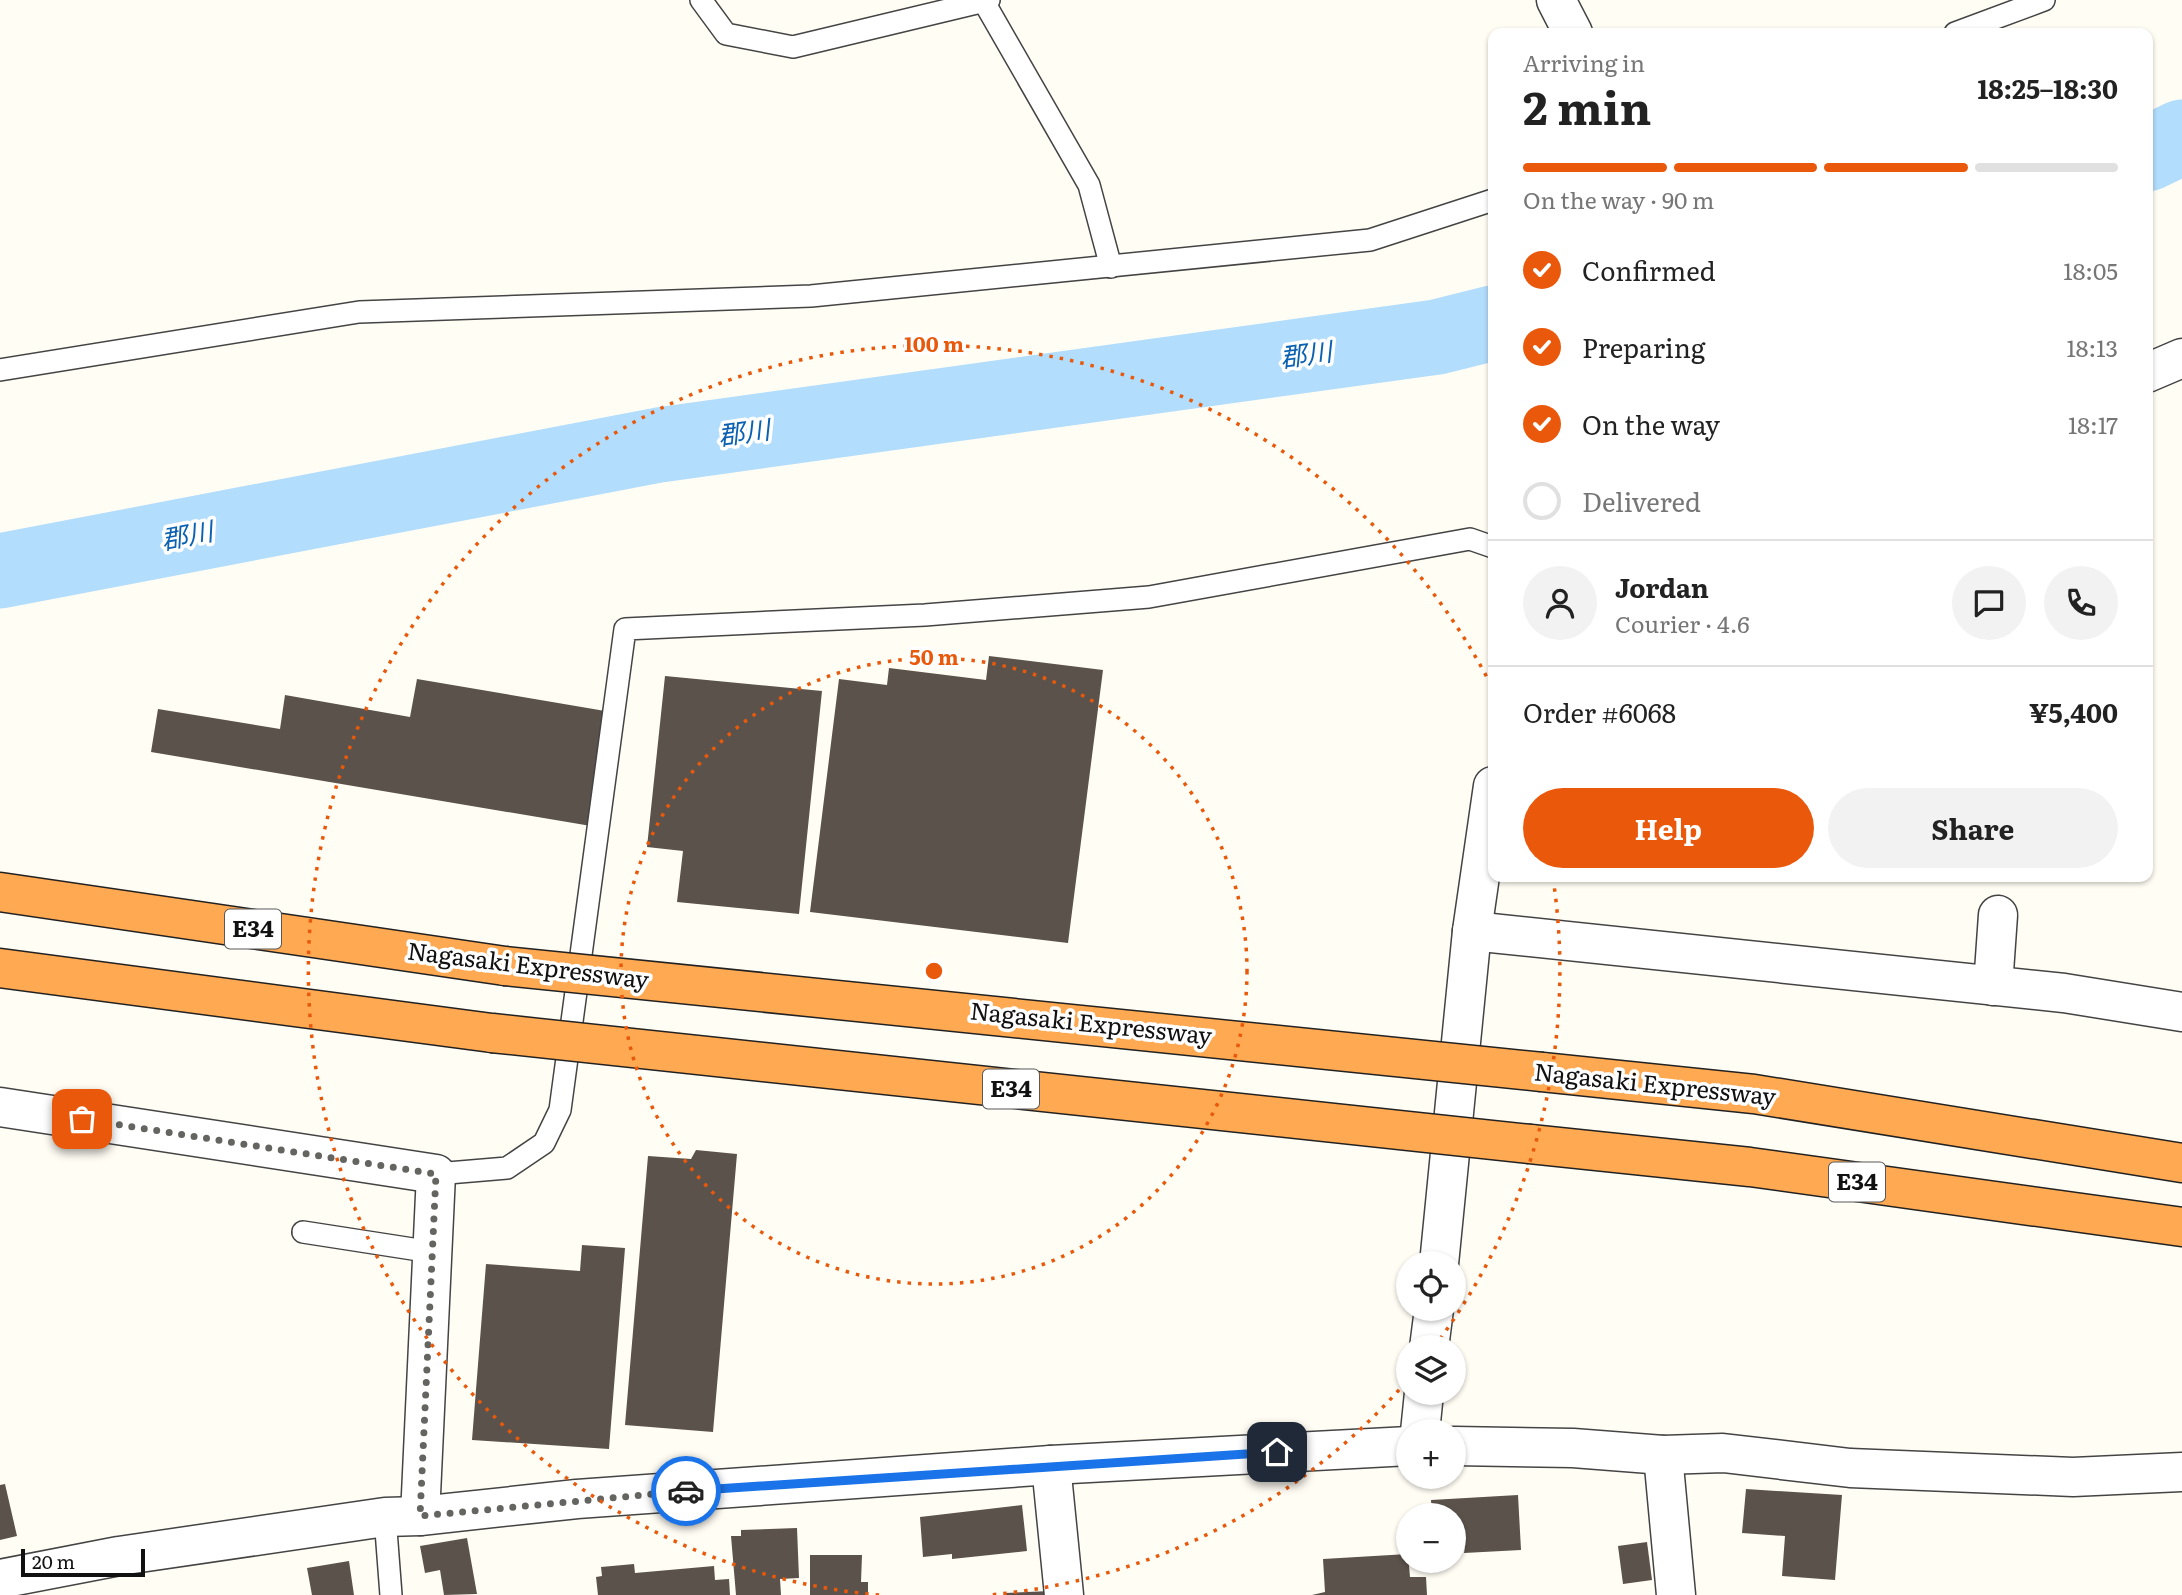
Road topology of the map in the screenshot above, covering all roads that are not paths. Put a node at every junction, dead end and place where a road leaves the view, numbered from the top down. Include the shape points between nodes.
1 (701, 0) edge
2 (1556, 0) edge
3 (2044, 0) edge
4 (986, 1) edge
5 (1570, 28) edge
6 (1968, 28) edge
7 (1488, 202) edge
8 (1111, 267) junction
9 (2182, 358) edge
10 (0, 370) edge
11 (2153, 370) edge
12 (1488, 546) edge
13 (1488, 821) edge
14 (0, 892) edge
15 (1998, 915) dead end
16 (1472, 931) junction
17 (0, 968) edge
18 (1993, 986) junction
19 (2182, 1012) edge
20 (0, 1107) edge
21 (2182, 1163) edge
22 (436, 1174) junction
23 (2182, 1227) edge
24 (303, 1232) dead end
25 (1440, 1251) edge
26 (432, 1252) junction
27 (1466, 1446) edge
28 (1396, 1447) edge
29 (1663, 1455) junction
30 (1051, 1465) junction
31 (2182, 1472) edge
32 (403, 1516) junction
33 (0, 1578) edge
34 (391, 1595) edge
35 (1064, 1595) edge
36 (1676, 1595) edge

1 - 4 lane via 726,34 793,47
2 - 5 street
3 - 6 lane
4 - 8 lane via 1089,185
7 - 8 lane via 1370,240
8 - 10 lane via 811,296 359,312
9 - 11 street
12 - 22 lane via 1470,539 1149,597 925,615 625,629 560,1110 544,1143 508,1168
13 - 16 street
14 - 21 highway, Nagasaki Expressway / E34, bridge via 505,966 1754,1094
15 - 18 street
16 - 18 street
16 - 25 street
17 - 23 highway, E34, bridge via 492,1033 1750,1167
18 - 19 street
20 - 22 street
22 - 26 street
24 - 26 lane
26 - 32 street
27 - 29 street
28 - 30 street
29 - 31 street via 1723,1453 1850,1468 2073,1477
29 - 36 street
30 - 32 street
30 - 35 street
32 - 33 street via 119,1556
32 - 34 lane

